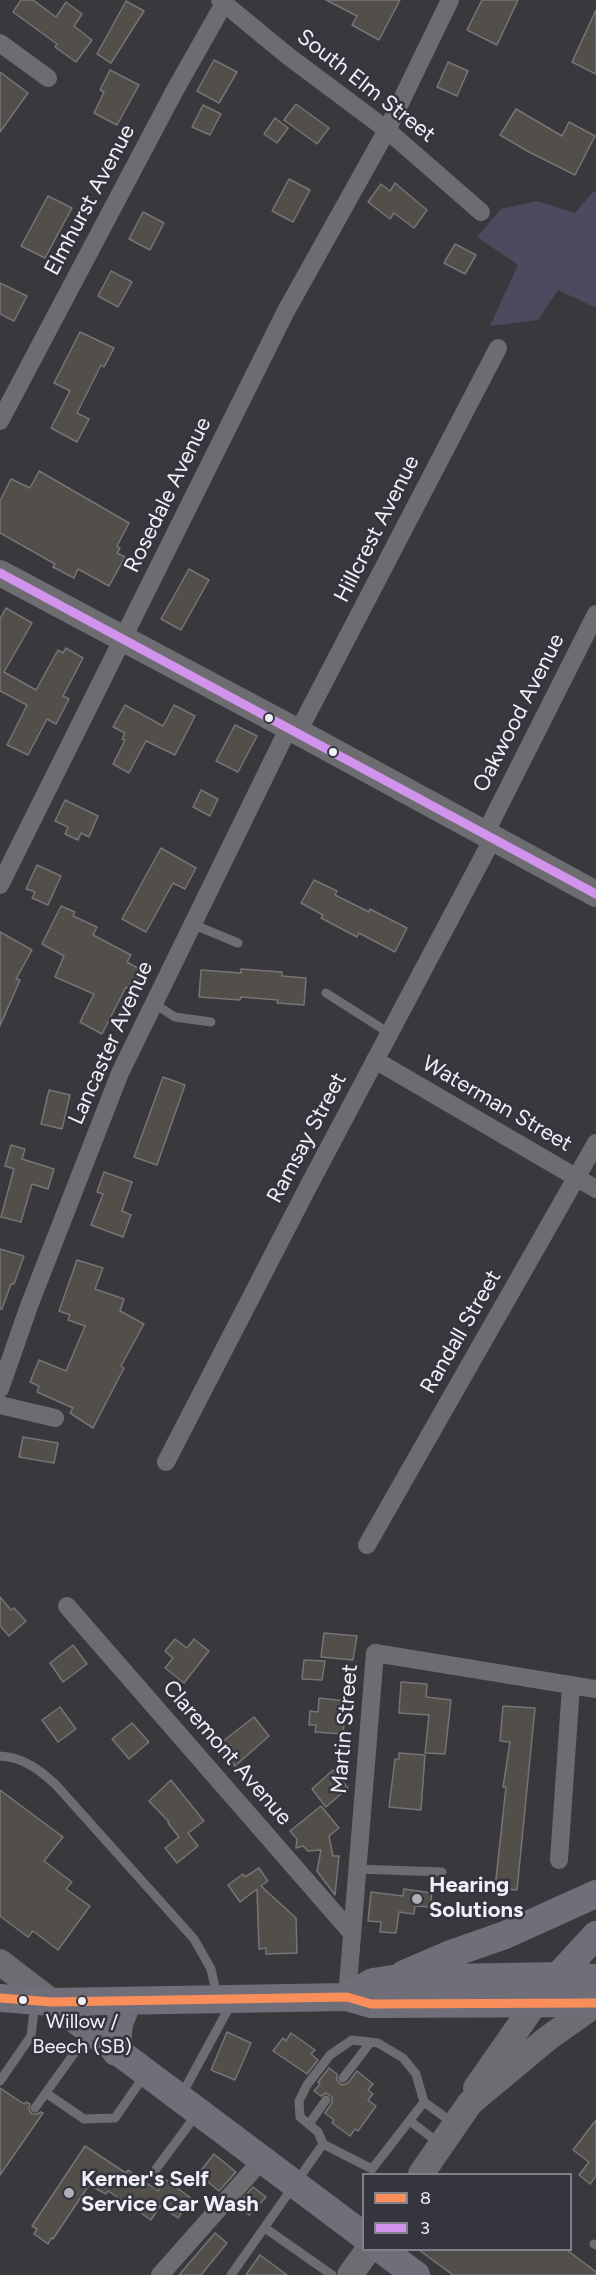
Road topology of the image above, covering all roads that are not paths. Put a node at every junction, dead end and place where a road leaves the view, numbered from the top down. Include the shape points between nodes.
1 (450, 0) edge
2 (223, 1) edge
3 (0, 43) edge
4 (48, 78) dead end
5 (387, 130) junction
6 (481, 212) dead end
7 (498, 348) dead end
8 (0, 421) edge
9 (0, 573) edge
10 (596, 614) edge
11 (123, 640) junction
12 (294, 730) junction
13 (489, 836) junction
14 (0, 885) edge
15 (596, 894) edge
16 (192, 924) junction
17 (238, 943) dead end
18 (326, 993) dead end
19 (153, 1003) junction
20 (211, 1022) dead end
21 (389, 1033) junction
22 (375, 1060) junction
23 (596, 1143) edge
24 (577, 1178) junction
25 (596, 1189) edge
26 (0, 1389) edge
27 (0, 1405) edge
28 (55, 1418) dead end
29 (166, 1462) dead end
30 (367, 1545) dead end
31 (67, 1606) dead end
32 (571, 1686) junction
33 (596, 1689) edge
34 (0, 1756) edge
35 (559, 1860) dead end
36 (357, 1869) junction
37 (442, 1872) dead end
38 (596, 1894) edge
39 (351, 1932) junction
40 (596, 1935) edge
41 (0, 1962) edge
42 (558, 1976) junction
43 (596, 1978) edge
44 (392, 1979) junction
45 (347, 1997) junction
46 (0, 1998) edge
47 (226, 1998) junction
48 (44, 2001) junction
49 (128, 2001) junction
50 (536, 2002) junction
51 (596, 2003) edge
52 (90, 2031) junction
53 (370, 2043) junction
54 (116, 2052) junction
55 (145, 2074) junction
56 (343, 2078) dead end
57 (0, 2081) edge
58 (46, 2093) junction
59 (326, 2100) dead end
60 (424, 2102) junction
61 (470, 2103) junction
62 (189, 2106) junction
63 (35, 2108) dead end
64 (410, 2121) junction
65 (309, 2124) junction
66 (448, 2134) junction
67 (323, 2144) junction
68 (261, 2161) junction
69 (156, 2169) dead end
70 (422, 2173) edge
71 (294, 2185) junction
72 (262, 2231) junction
73 (362, 2234) edge
74 (367, 2251) edge
75 (383, 2251) edge
76 (160, 2275) edge
77 (231, 2275) edge
78 (239, 2275) edge
79 (332, 2275) edge
80 (350, 2275) edge
81 (416, 2275) edge

1 - 5 street, Rosedale Avenue
2 - 5 street, South Elm Street via 288,56
2 - 8 street, Elmhurst Avenue
3 - 4 street
5 - 6 street, South Elm Street
5 - 11 street, Rosedale Avenue via 286,311
7 - 12 street, Hillcrest Avenue
9 - 11 main road
10 - 13 street, Oakwood Avenue
11 - 12 main road
11 - 14 street, Rosedale Avenue
12 - 13 main road
12 - 16 street, Lancaster Avenue
13 - 15 main road
13 - 21 street, Ramsay Street
16 - 17 lane
16 - 19 street, Lancaster Avenue
18 - 21 lane
19 - 20 lane via 175,1017
19 - 26 street, Lancaster Avenue via 120,1073
21 - 22 street, Ramsay Street
22 - 24 street, Waterman Street
22 - 29 street, Ramsay Street
23 - 24 street, Randall Street
24 - 25 street, Waterman Street
24 - 30 street, Randall Street
27 - 28 street
31 - 39 street, Claremont Avenue
32 - 33 street, Martin Street
32 - 35 street
32 - 36 street, Martin Street via 375,1653
34 - 47 lane via 25,1762 56,1785 194,1939
36 - 37 lane
36 - 39 street, Martin Street
38 - 44 main road
39 - 45 street, Martin Street
40 - 42 main road
41 - 48 main road
42 - 43 main road
42 - 44 main road
42 - 50 main road
44 - 45 main road via 373,1982
45 - 47 main road
45 - 50 main road via 371,2004
46 - 48 main road
47 - 49 main road
47 - 62 lane
48 - 49 main road
48 - 52 main road
48 - 57 lane via 31,2036
49 - 54 main road via 119,2024
50 - 51 main road
50 - 61 main road via 477,2084
51 - 61 main road
52 - 54 main road
52 - 58 lane
53 - 56 lane
53 - 60 lane via 378,2043 403,2058 416,2074
53 - 65 lane via 352,2040 330,2055 307,2085 299,2101 300,2117
54 - 55 main road
55 - 58 lane via 114,2118 84,2119
55 - 62 main road
58 - 63 lane
59 - 65 lane
60 - 64 lane
60 - 66 lane
61 - 66 main road
62 - 68 main road
62 - 69 lane
64 - 66 lane
64 - 67 lane via 372,2169
65 - 67 lane
66 - 70 main road
67 - 71 lane
68 - 71 main road
68 - 76 street
71 - 72 lane
71 - 73 main road
72 - 77 lane
72 - 78 lane via 261,2242
72 - 79 lane via 277,2236
74 - 80 main road
75 - 81 main road

